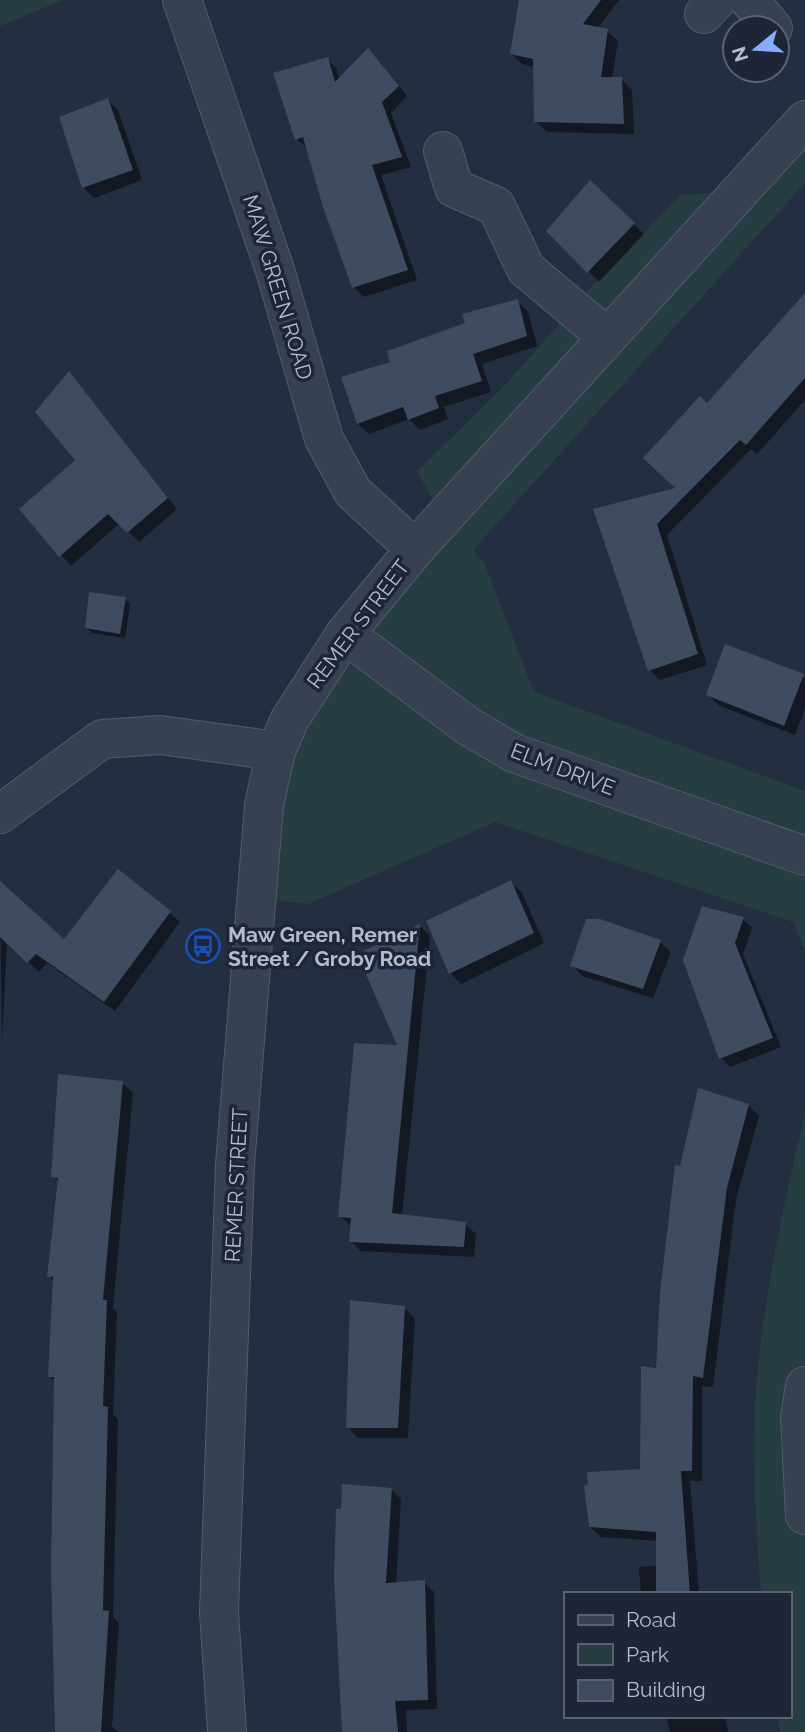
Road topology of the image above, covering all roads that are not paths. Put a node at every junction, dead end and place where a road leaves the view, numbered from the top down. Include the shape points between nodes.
1 (182, 0) edge
2 (749, 0) edge
3 (762, 14) edge
4 (805, 120) edge
5 (443, 151) dead end
6 (607, 337) junction
7 (415, 549) junction
8 (345, 634) junction
9 (276, 751) junction
10 (0, 814) edge
11 (805, 856) edge
12 (805, 1386) edge
13 (805, 1515) edge
14 (227, 1732) edge

1 - 7 street, MAW GREEN ROAD via 275,270 324,439 353,492
2 - 3 street
4 - 6 street, REMER STREET
5 - 6 street via 454,188 496,206 527,269
6 - 7 street, REMER STREET
7 - 8 street, REMER STREET
8 - 9 street, REMER STREET via 290,719
8 - 11 street, ELM DRIVE via 468,726 514,753
9 - 10 street via 160,735 102,739
9 - 14 street, REMER STREET via 264,805 235,1166 219,1612
12 - 13 street via 800,1417

